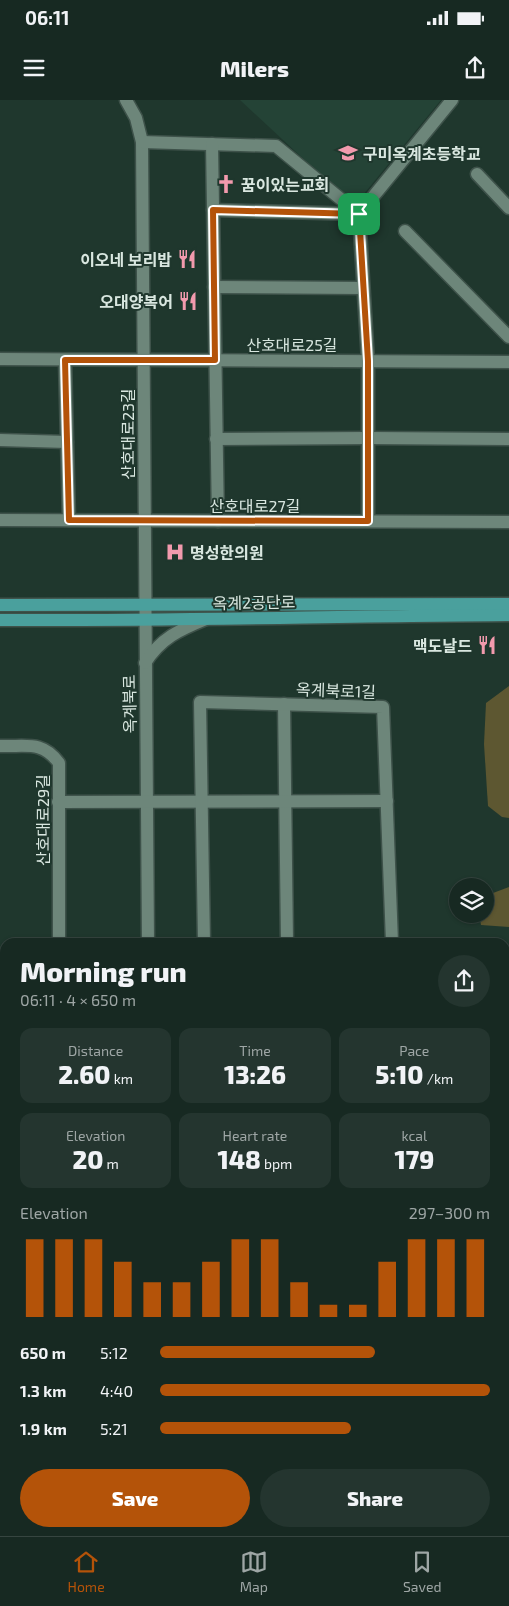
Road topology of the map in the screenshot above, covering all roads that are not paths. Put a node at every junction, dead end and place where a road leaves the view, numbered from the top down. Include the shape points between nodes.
1 (126, 100) edge
2 (452, 100) edge
3 (142, 142) junction
4 (212, 144) junction
5 (477, 174) dead end
6 (509, 208) edge
7 (213, 210) junction
8 (359, 214) junction
9 (405, 231) dead end
10 (214, 287) junction
11 (363, 288) junction
12 (509, 337) edge
13 (506, 359) edge
14 (0, 360) edge
15 (65, 360) junction
16 (143, 360) junction
17 (215, 360) junction
18 (368, 361) junction
19 (368, 438) junction
20 (216, 439) junction
21 (0, 440) edge
22 (509, 440) edge
23 (67, 442) junction
24 (0, 520) edge
25 (69, 520) junction
26 (144, 520) junction
27 (218, 521) junction
28 (368, 521) junction
29 (509, 522) edge
30 (509, 604) edge
31 (0, 605) edge
32 (144, 605) junction
33 (509, 615) edge
34 (207, 619) junction
35 (0, 620) edge
36 (144, 621) junction
37 (145, 663) junction
38 (284, 704) junction
39 (0, 746) edge
40 (286, 801) junction
41 (387, 801) junction
42 (58, 802) junction
43 (146, 802) junction
44 (202, 802) junction
45 (59, 938) edge
46 (148, 938) edge
47 (204, 938) edge
48 (287, 938) edge
49 (392, 938) edge

1 - 3 street, 산호대로23길 via 136,118
2 - 8 street
3 - 4 street
3 - 16 street, 산호대로23길
4 - 7 street
4 - 8 street via 276,146
5 - 6 street
7 - 8 street
7 - 10 street
8 - 11 street
9 - 12 street
10 - 11 street
10 - 17 street
11 - 18 street
13 - 18 street, 산호대로25길
14 - 15 street, 산호대로25길
15 - 16 street, 산호대로25길
15 - 23 street
16 - 17 street, 산호대로25길
16 - 26 street, 산호대로23길
17 - 18 street, 산호대로25길
17 - 20 street
18 - 19 street
19 - 20 street
19 - 22 street
19 - 28 street
20 - 27 street
21 - 23 street
23 - 25 street
24 - 25 street, 산호대로27길
25 - 26 street, 산호대로27길
26 - 27 street, 산호대로27길
26 - 32 street, 산호대로23길
27 - 28 street, 산호대로27길
28 - 29 street, 산호대로27길
30 - 32 main road, 옥계2공단로
31 - 32 main road, 옥계2공단로
32 - 36 street, 옥계북로
33 - 34 main road, 옥계2공단로
34 - 36 main road, 옥계2공단로
34 - 37 street via 165,639
35 - 36 main road, 옥계2공단로
36 - 37 street, 옥계북로
37 - 43 street, 옥계북로
38 - 40 street, 옥계북로1길
38 - 41 street, 옥계북로1길 via 383,707
38 - 44 street, 옥계북로1길 via 200,702
39 - 42 street, 산호대로29길 via 42,747 52,754 59,763
40 - 41 street
40 - 44 street
40 - 48 street, 옥계북로1길
41 - 49 street, 옥계북로1길
42 - 43 street
42 - 45 street, 산호대로29길
43 - 44 street
43 - 46 street, 옥계북로
44 - 47 street, 옥계북로1길

